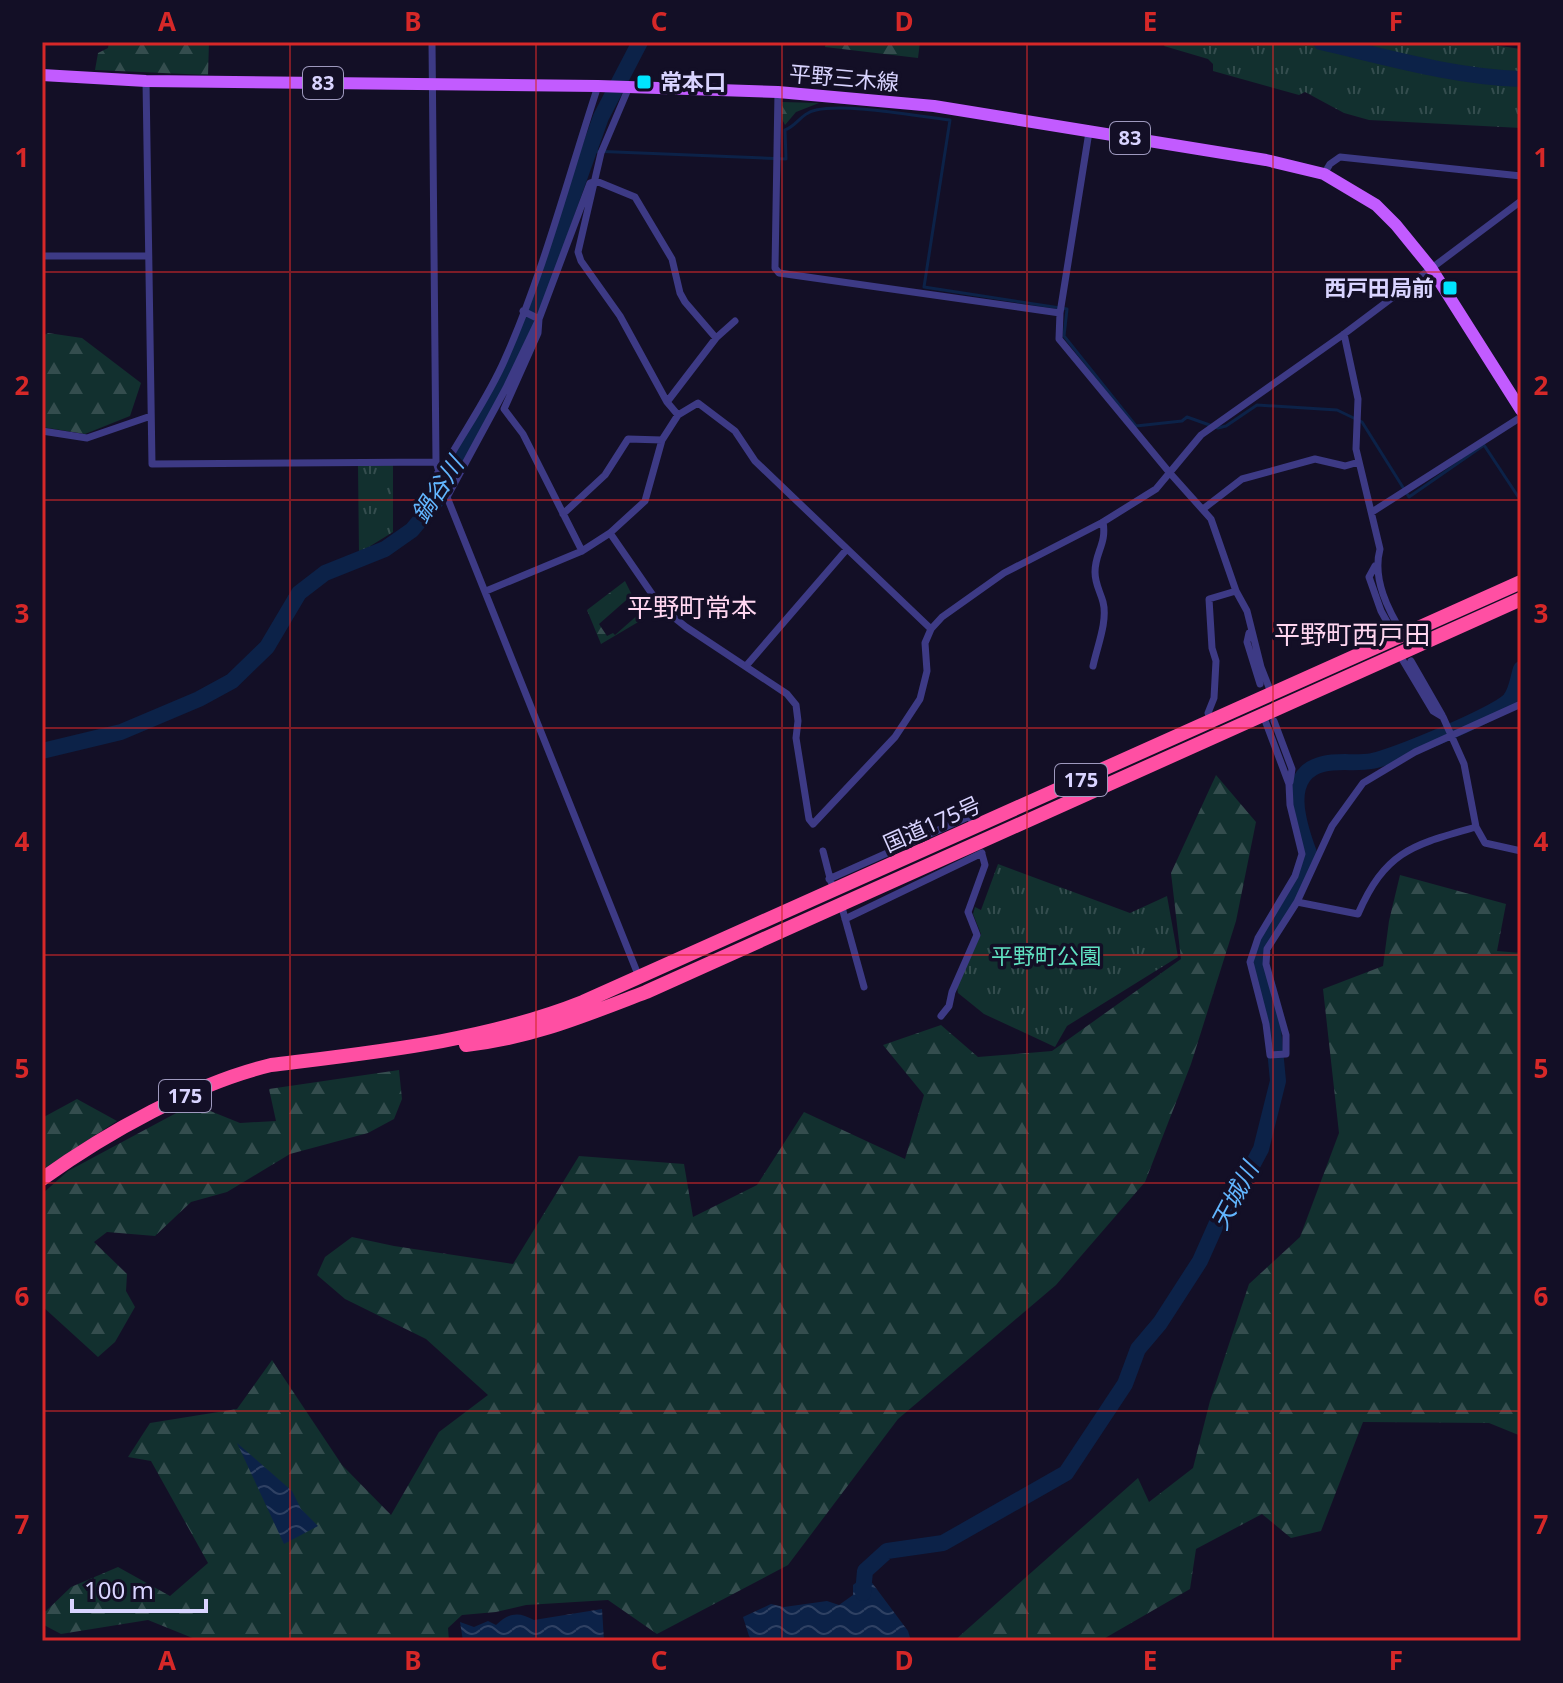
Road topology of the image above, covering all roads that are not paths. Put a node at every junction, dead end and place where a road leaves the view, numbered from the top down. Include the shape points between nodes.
1 (432, 42) edge
2 (42, 75) edge
3 (146, 81) junction
4 (433, 83) junction
5 (601, 86) junction
6 (626, 87) junction
7 (778, 92) junction
8 (1089, 132) junction
9 (1324, 174) junction
10 (1521, 176) edge
11 (596, 181) junction
12 (1521, 201) edge
13 (42, 256) edge
14 (148, 256) junction
15 (1431, 268) junction
16 (523, 311) junction
17 (1060, 313) junction
18 (539, 319) junction
19 (735, 321) dead end
20 (1344, 334) junction
21 (716, 338) junction
22 (667, 402) junction
23 (1521, 410) edge
24 (678, 415) junction
25 (151, 416) junction
26 (1521, 417) edge
27 (42, 431) edge
28 (662, 440) junction
29 (436, 462) junction
30 (1359, 462) junction
31 (438, 472) junction
32 (1169, 472) junction
33 (447, 497) junction
34 (1203, 509) junction
35 (1372, 512) junction
36 (563, 514) junction
37 (1103, 522) junction
38 (610, 533) junction
39 (847, 549) junction
40 (582, 551) junction
41 (1375, 565) junction
42 (1521, 582) edge
43 (486, 591) junction
44 (1236, 591) junction
45 (1521, 599) edge
46 (1251, 628) junction
47 (931, 629) junction
48 (1398, 633) junction
49 (1405, 658) junction
50 (746, 666) junction
51 (1093, 666) dead end
52 (1266, 689) junction
53 (1521, 704) edge
54 (1443, 717) junction
55 (1269, 718) junction
56 (1211, 722) junction
57 (1451, 736) junction
58 (1289, 784) junction
59 (1476, 827) junction
60 (979, 842) junction
61 (823, 851) dead end
62 (1521, 851) edge
63 (1295, 876) junction
64 (1307, 881) junction
65 (838, 898) junction
66 (1297, 902) junction
67 (639, 976) junction
68 (864, 987) dead end
69 (646, 992) junction
70 (941, 1016) dead end
71 (345, 1056) junction
72 (42, 1179) edge

1 - 4 street
2 - 3 main road, 平野三木線 / 83
3 - 4 main road, 平野三木線 / 83
3 - 14 street
4 - 5 main road, 平野三木線 / 83
4 - 29 street
5 - 6 main road, 平野三木線 / 83
5 - 16 street
6 - 7 main road, 平野三木線 / 83
6 - 11 street
7 - 8 main road, 平野三木線 / 83 via 934,106
7 - 17 street via 779,273
8 - 9 main road, 平野三木線 / 83
8 - 17 street
9 - 10 street via 1340,157
9 - 15 main road, 平野三木線 / 83 via 1376,205
11 - 18 street via 590,183
11 - 21 street via 635,197 672,259 685,302
11 - 22 street via 578,252
12 - 15 street
13 - 14 street
14 - 25 street
15 - 20 street
15 - 23 main road, 平野三木線 / 83
16 - 18 street
16 - 31 street via 504,361
17 - 32 street via 1059,339
18 - 33 street
18 - 36 street via 538,333 504,409 523,434
19 - 21 street
20 - 30 street via 1358,399
20 - 32 street via 1201,435
21 - 22 street
22 - 24 street
24 - 28 street
24 - 39 street via 698,403 735,431 755,461
25 - 27 street via 87,438
25 - 29 street via 152,464
26 - 35 street
28 - 36 street via 628,439 605,475
28 - 38 street via 645,501
29 - 31 street
30 - 34 street via 1345,466 1315,459 1242,479
30 - 35 street
31 - 33 street
32 - 34 street
32 - 37 street via 1156,489
33 - 43 street
34 - 44 street
35 - 41 street via 1380,549
36 - 40 street
37 - 47 street via 1004,573
37 - 51 street via 1106,536 1095,568 1104,604
38 - 40 street
38 - 50 street via 661,607
39 - 47 street
39 - 50 street
40 - 43 street
41 - 48 street
41 - 48 street via 1369,577 1381,611
42 - 48 highway, 国道175号 / 175
43 - 67 street
44 - 46 street
44 - 56 street via 1209,599 1216,661
45 - 49 highway, 国道175号 / 175
46 - 52 street
46 - 52 street via 1247,642
47 - 50 street via 920,699 895,737 813,824 796,738 796,705
48 - 52 highway, 国道175号 / 175
49 - 54 street
49 - 54 street via 1433,711
49 - 55 highway, 国道175号 / 175
52 - 56 highway, 国道175号 / 175
53 - 57 street
54 - 57 street
55 - 58 street
55 - 58 street via 1292,769
55 - 60 highway, 国道175号 / 175
56 - 60 highway, 国道175号 / 175
57 - 59 street via 1464,764
57 - 64 street via 1363,783 1332,826
58 - 63 street via 1302,854
59 - 62 street via 1485,843
59 - 66 street via 1396,857 1371,886 1358,914
60 - 65 highway, 国道175号 / 175
60 - 65 street via 970,816
60 - 70 street via 985,865 968,912 977,935
61 - 65 street
63 - 64 street
63 - 66 street via 1258,938 1250,962 1270,1055 1286,1054 1286,1035 1266,964 1267,949
64 - 66 street
65 - 67 highway, 国道175号 / 175
65 - 68 street
65 - 69 highway, 国道175号 / 175
67 - 69 street
67 - 71 highway, 国道175号 / 175 via 546,1017 472,1036
69 - 71 highway, 国道175号 / 175 via 519,1038
71 - 72 highway, 国道175号 / 175 via 271,1065 217,1081

